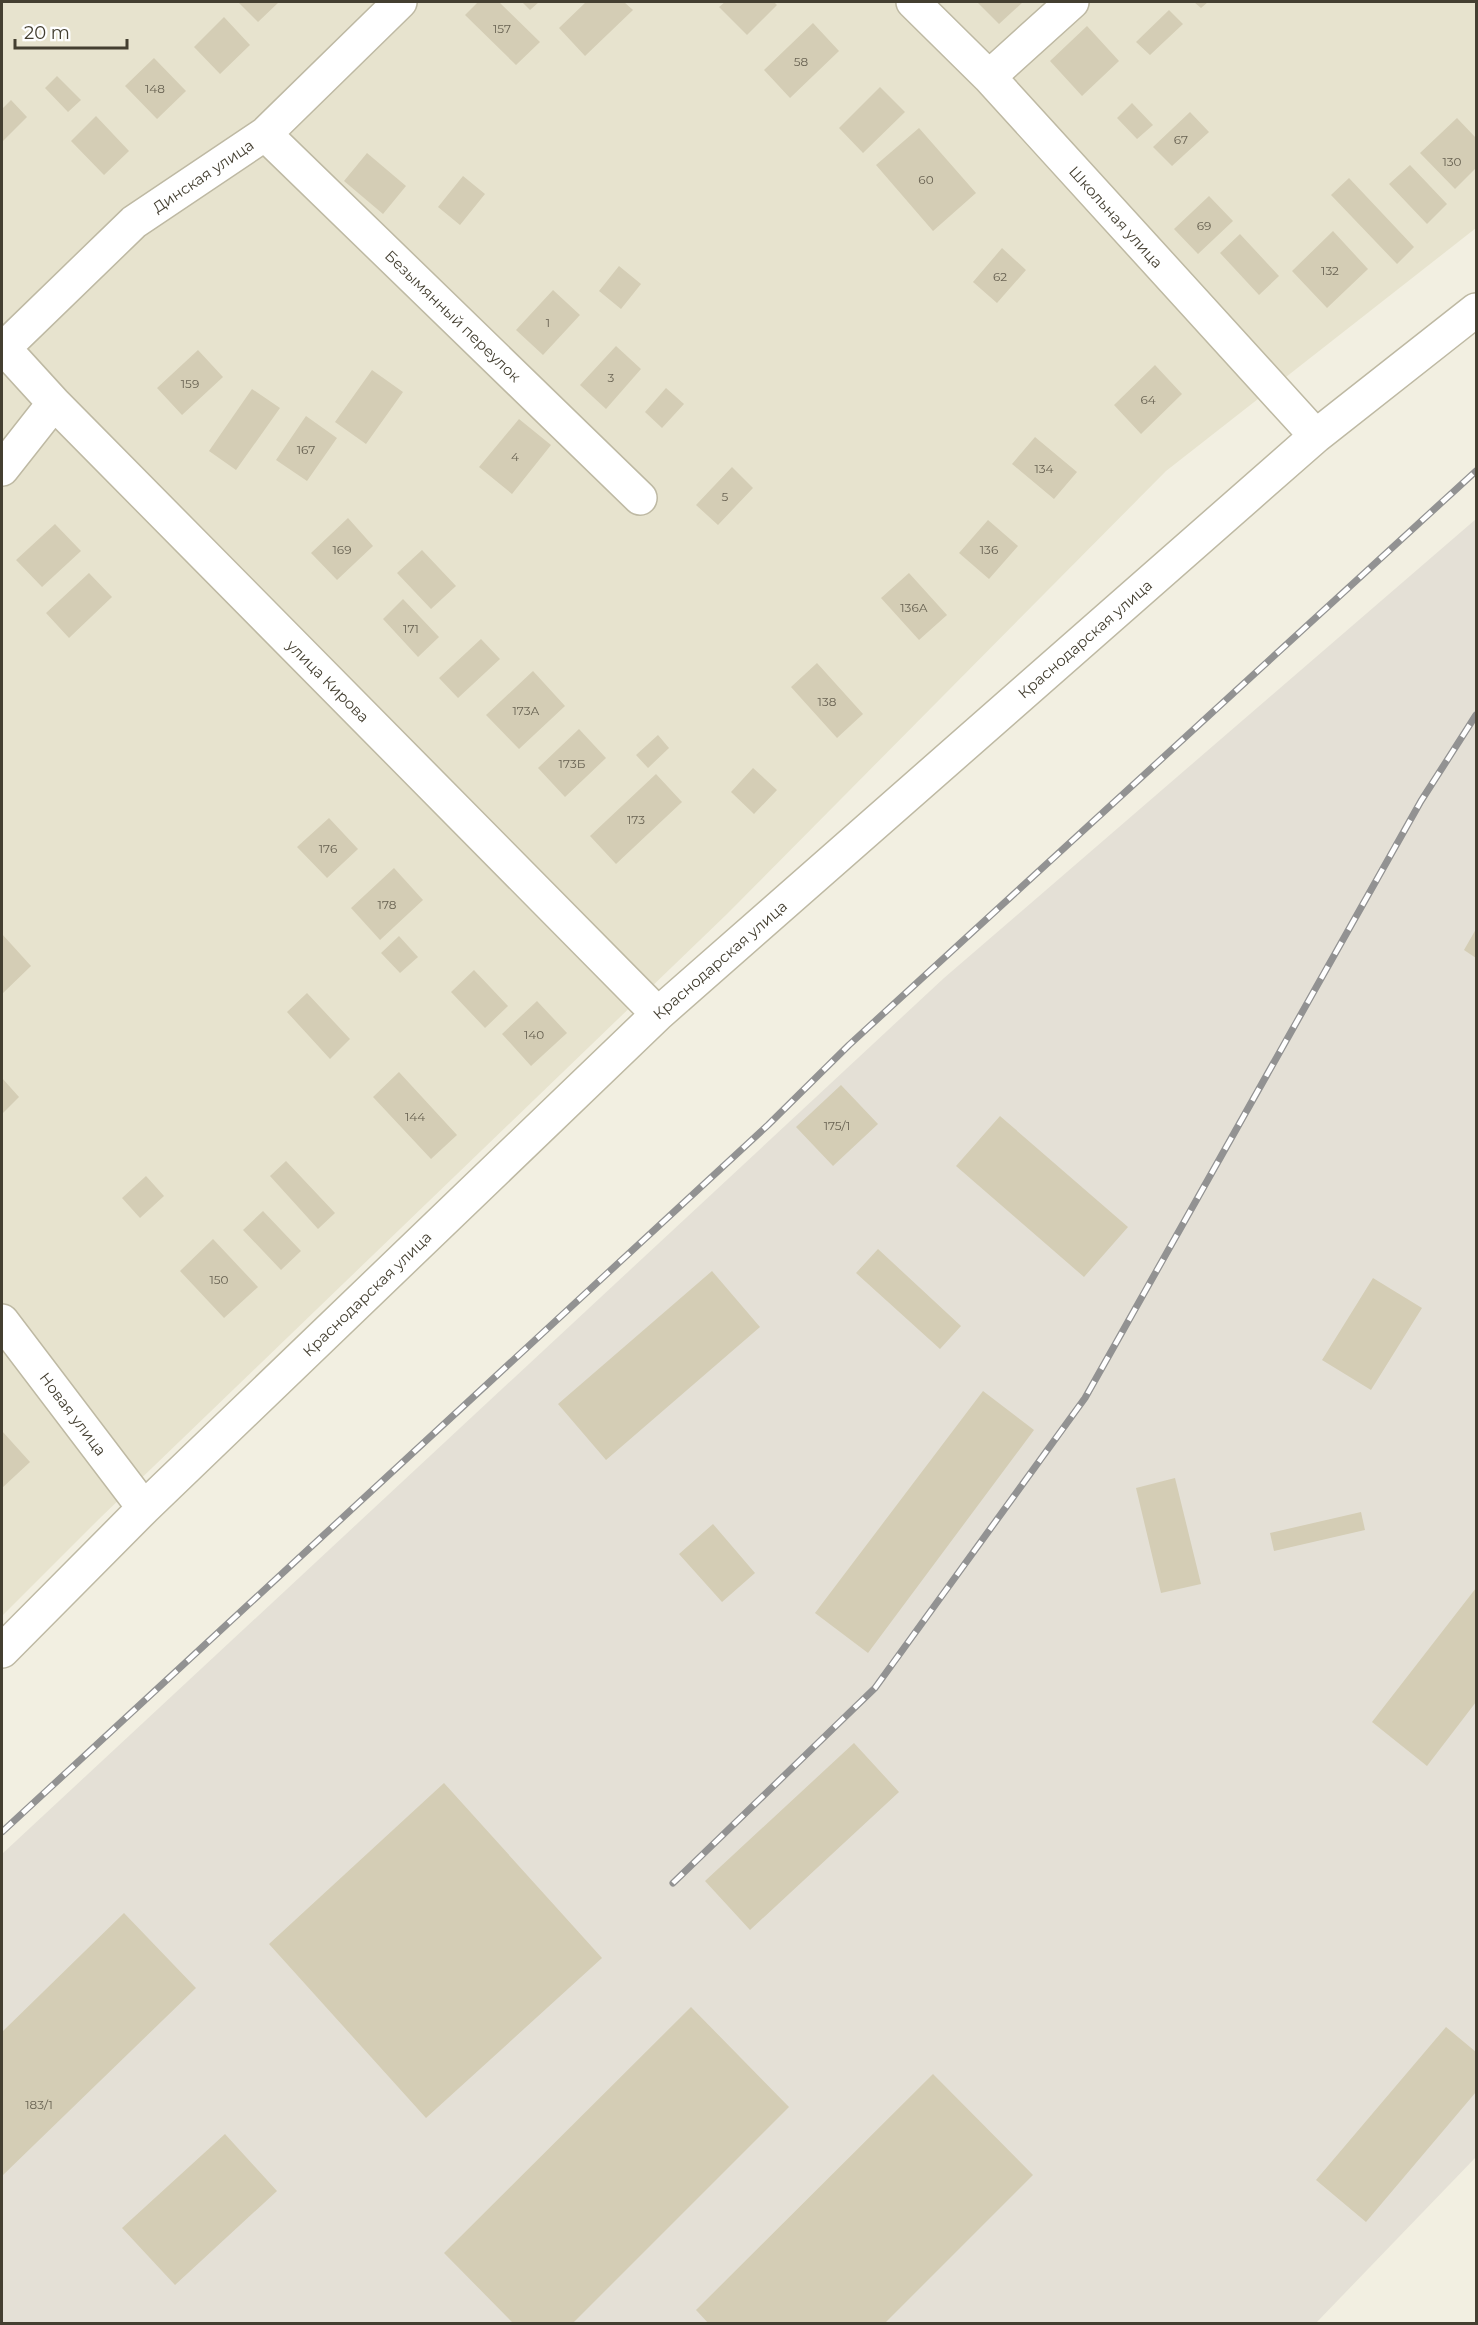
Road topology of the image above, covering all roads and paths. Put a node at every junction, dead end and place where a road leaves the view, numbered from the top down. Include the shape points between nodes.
1 (400, 2) edge
2 (913, 2) edge
3 (1072, 2) edge
4 (989, 77) junction
5 (265, 134) junction
6 (1476, 310) edge
7 (3, 347) edge
8 (54, 404) junction
9 (1316, 436) junction
10 (2, 469) edge
11 (640, 498) dead end
12 (658, 1014) junction
13 (2, 1321) edge
14 (144, 1508) junction
15 (2, 1651) edge

1 - 5 street, Динская улица
2 - 4 street, Школьная улица
3 - 4 street
4 - 9 street, Школьная улица
5 - 7 street, Динская улица via 134,222
5 - 11 street, Безымянный переулок
6 - 9 street, Краснодарская улица
7 - 8 street, улица Кирова
8 - 10 street
8 - 12 street, улица Кирова
9 - 12 street, Краснодарская улица
12 - 14 street, Краснодарская улица
13 - 14 street, Новая улица
14 - 15 street, Краснодарская улица

